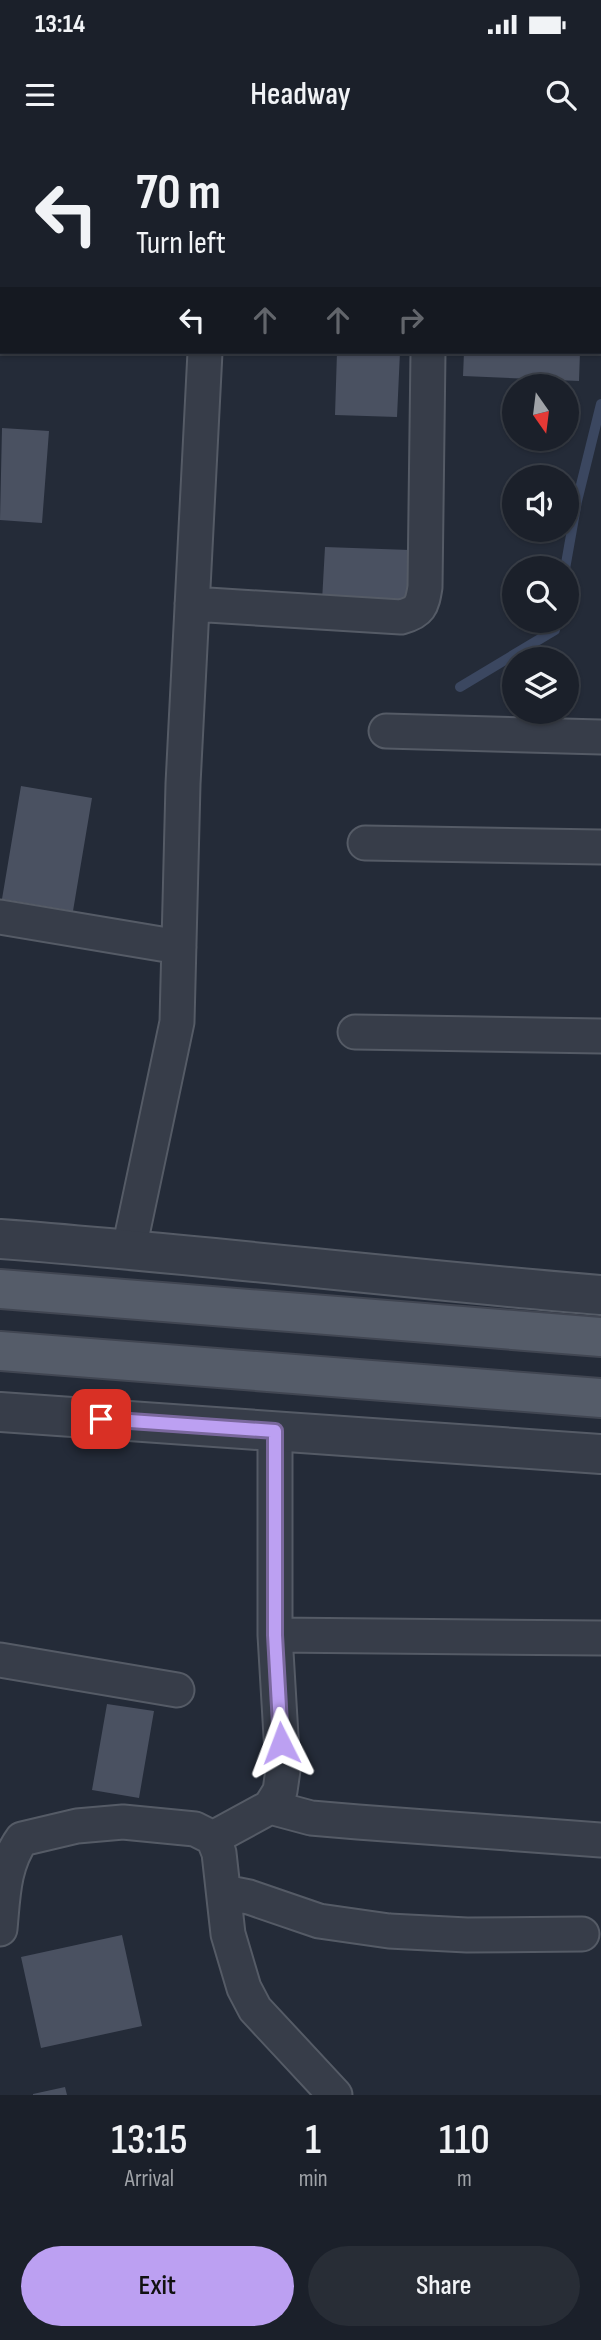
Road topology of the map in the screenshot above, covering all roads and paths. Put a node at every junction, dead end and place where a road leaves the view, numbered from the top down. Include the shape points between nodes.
1 (205, 354) edge
2 (428, 354) edge
3 (192, 604) junction
4 (386, 731) dead end
5 (601, 737) edge
6 (365, 843) dead end
7 (601, 847) edge
8 (0, 917) edge
9 (179, 947) junction
10 (355, 1032) dead end
11 (601, 1036) edge
12 (0, 1239) edge
13 (129, 1249) junction
14 (0, 1289) edge
15 (601, 1295) edge
16 (601, 1337) edge
17 (0, 1351) edge
18 (601, 1398) edge
19 (0, 1412) edge
20 (275, 1431) junction
21 (601, 1454) edge
22 (275, 1635) junction
23 (601, 1638) edge
24 (0, 1660) edge
25 (177, 1690) dead end
26 (270, 1807) junction
27 (213, 1838) junction
28 (601, 1840) edge
29 (223, 1892) junction
30 (0, 1929) edge
31 (582, 1934) dead end
32 (335, 2095) edge

1 - 3 street
2 - 3 street via 425,587 418,609 401,617
3 - 9 street
4 - 5 street
6 - 7 street
8 - 9 street
9 - 13 street via 177,1022
10 - 11 street
12 - 13 street
13 - 15 street
14 - 16 main road
17 - 18 main road
19 - 20 street
20 - 21 street
20 - 22 street
22 - 23 street
22 - 26 street via 283,1770 280,1791
24 - 25 street
26 - 27 street
26 - 28 street via 311,1818
27 - 29 street
27 - 30 street via 195,1829 123,1822 77,1826 22,1839 12,1853
29 - 31 street via 319,1922 389,1931
29 - 32 street via 228,1934 255,2009

